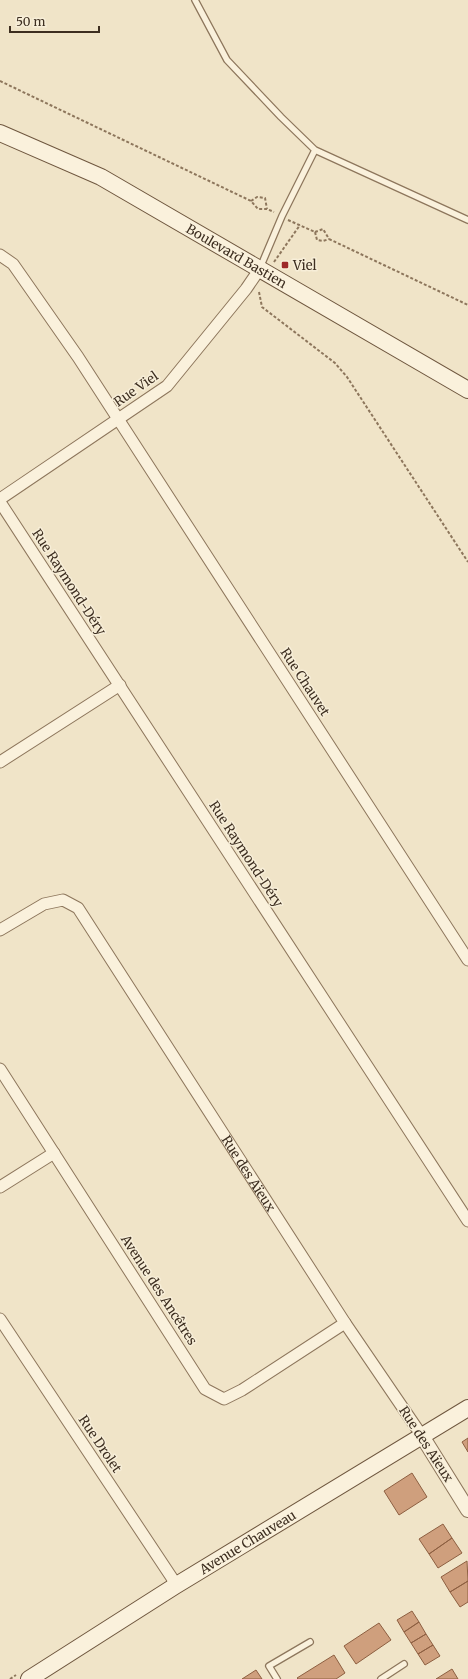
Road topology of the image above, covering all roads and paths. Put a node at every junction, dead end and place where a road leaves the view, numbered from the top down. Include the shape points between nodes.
1 (195, 0) edge
2 (0, 81) edge
3 (0, 133) edge
4 (315, 150) junction
5 (250, 201) junction
6 (266, 209) junction
7 (274, 212) dead end
8 (288, 219) dead end
9 (468, 220) edge
10 (300, 225) junction
11 (315, 232) junction
12 (329, 239) junction
13 (0, 255) edge
14 (263, 273) junction
15 (468, 305) edge
16 (468, 390) edge
17 (118, 420) junction
18 (0, 499) edge
19 (0, 502) edge
20 (468, 562) edge
21 (120, 685) junction
22 (0, 762) edge
23 (0, 930) edge
24 (468, 960) edge
25 (0, 1068) edge
26 (54, 1153) junction
27 (0, 1187) edge
28 (468, 1221) edge
29 (0, 1319) edge
30 (345, 1323) junction
31 (468, 1408) edge
32 (422, 1436) junction
33 (468, 1510) edge
34 (175, 1586) junction
35 (310, 1642) dead end
36 (404, 1664) dead end
37 (29, 1679) edge
38 (277, 1679) edge
39 (381, 1679) edge

1 - 4 lane via 227,60 280,118
2 - 5 path
3 - 14 main road, Boulevard Bastien via 101,177
4 - 9 lane
4 - 14 lane via 282,216
5 - 6 path via 258,209
5 - 6 path via 257,197 265,198
6 - 7 path
8 - 10 path
10 - 11 path
10 - 14 path
11 - 12 path via 323,229
11 - 12 path via 317,240
12 - 15 path
13 - 17 street via 13,264
14 - 16 main road, Boulevard Bastien
14 - 17 street, Rue Viel via 246,289 167,386
14 - 20 path via 258,294 262,308 329,358 347,376
17 - 18 street, Rue Viel
17 - 24 street, Rue Chauvet
19 - 21 street, Rue Raymond-Déry
21 - 22 street
21 - 28 street, Rue Raymond-Déry
23 - 30 street, Rue des Aïeux via 44,904 63,900 78,908
25 - 26 street, Avenue des Ancêtres
26 - 27 street
26 - 30 street, Avenue des Ancêtres via 205,1389 224,1399
29 - 34 street, Rue Drolet
30 - 32 street, Rue des Aïeux
31 - 32 main road, Avenue Chauveau
32 - 33 street, Rue des Aïeux
32 - 34 main road, Avenue Chauveau
34 - 37 main road, Avenue Chauveau
35 - 38 lane via 269,1666
36 - 39 lane

